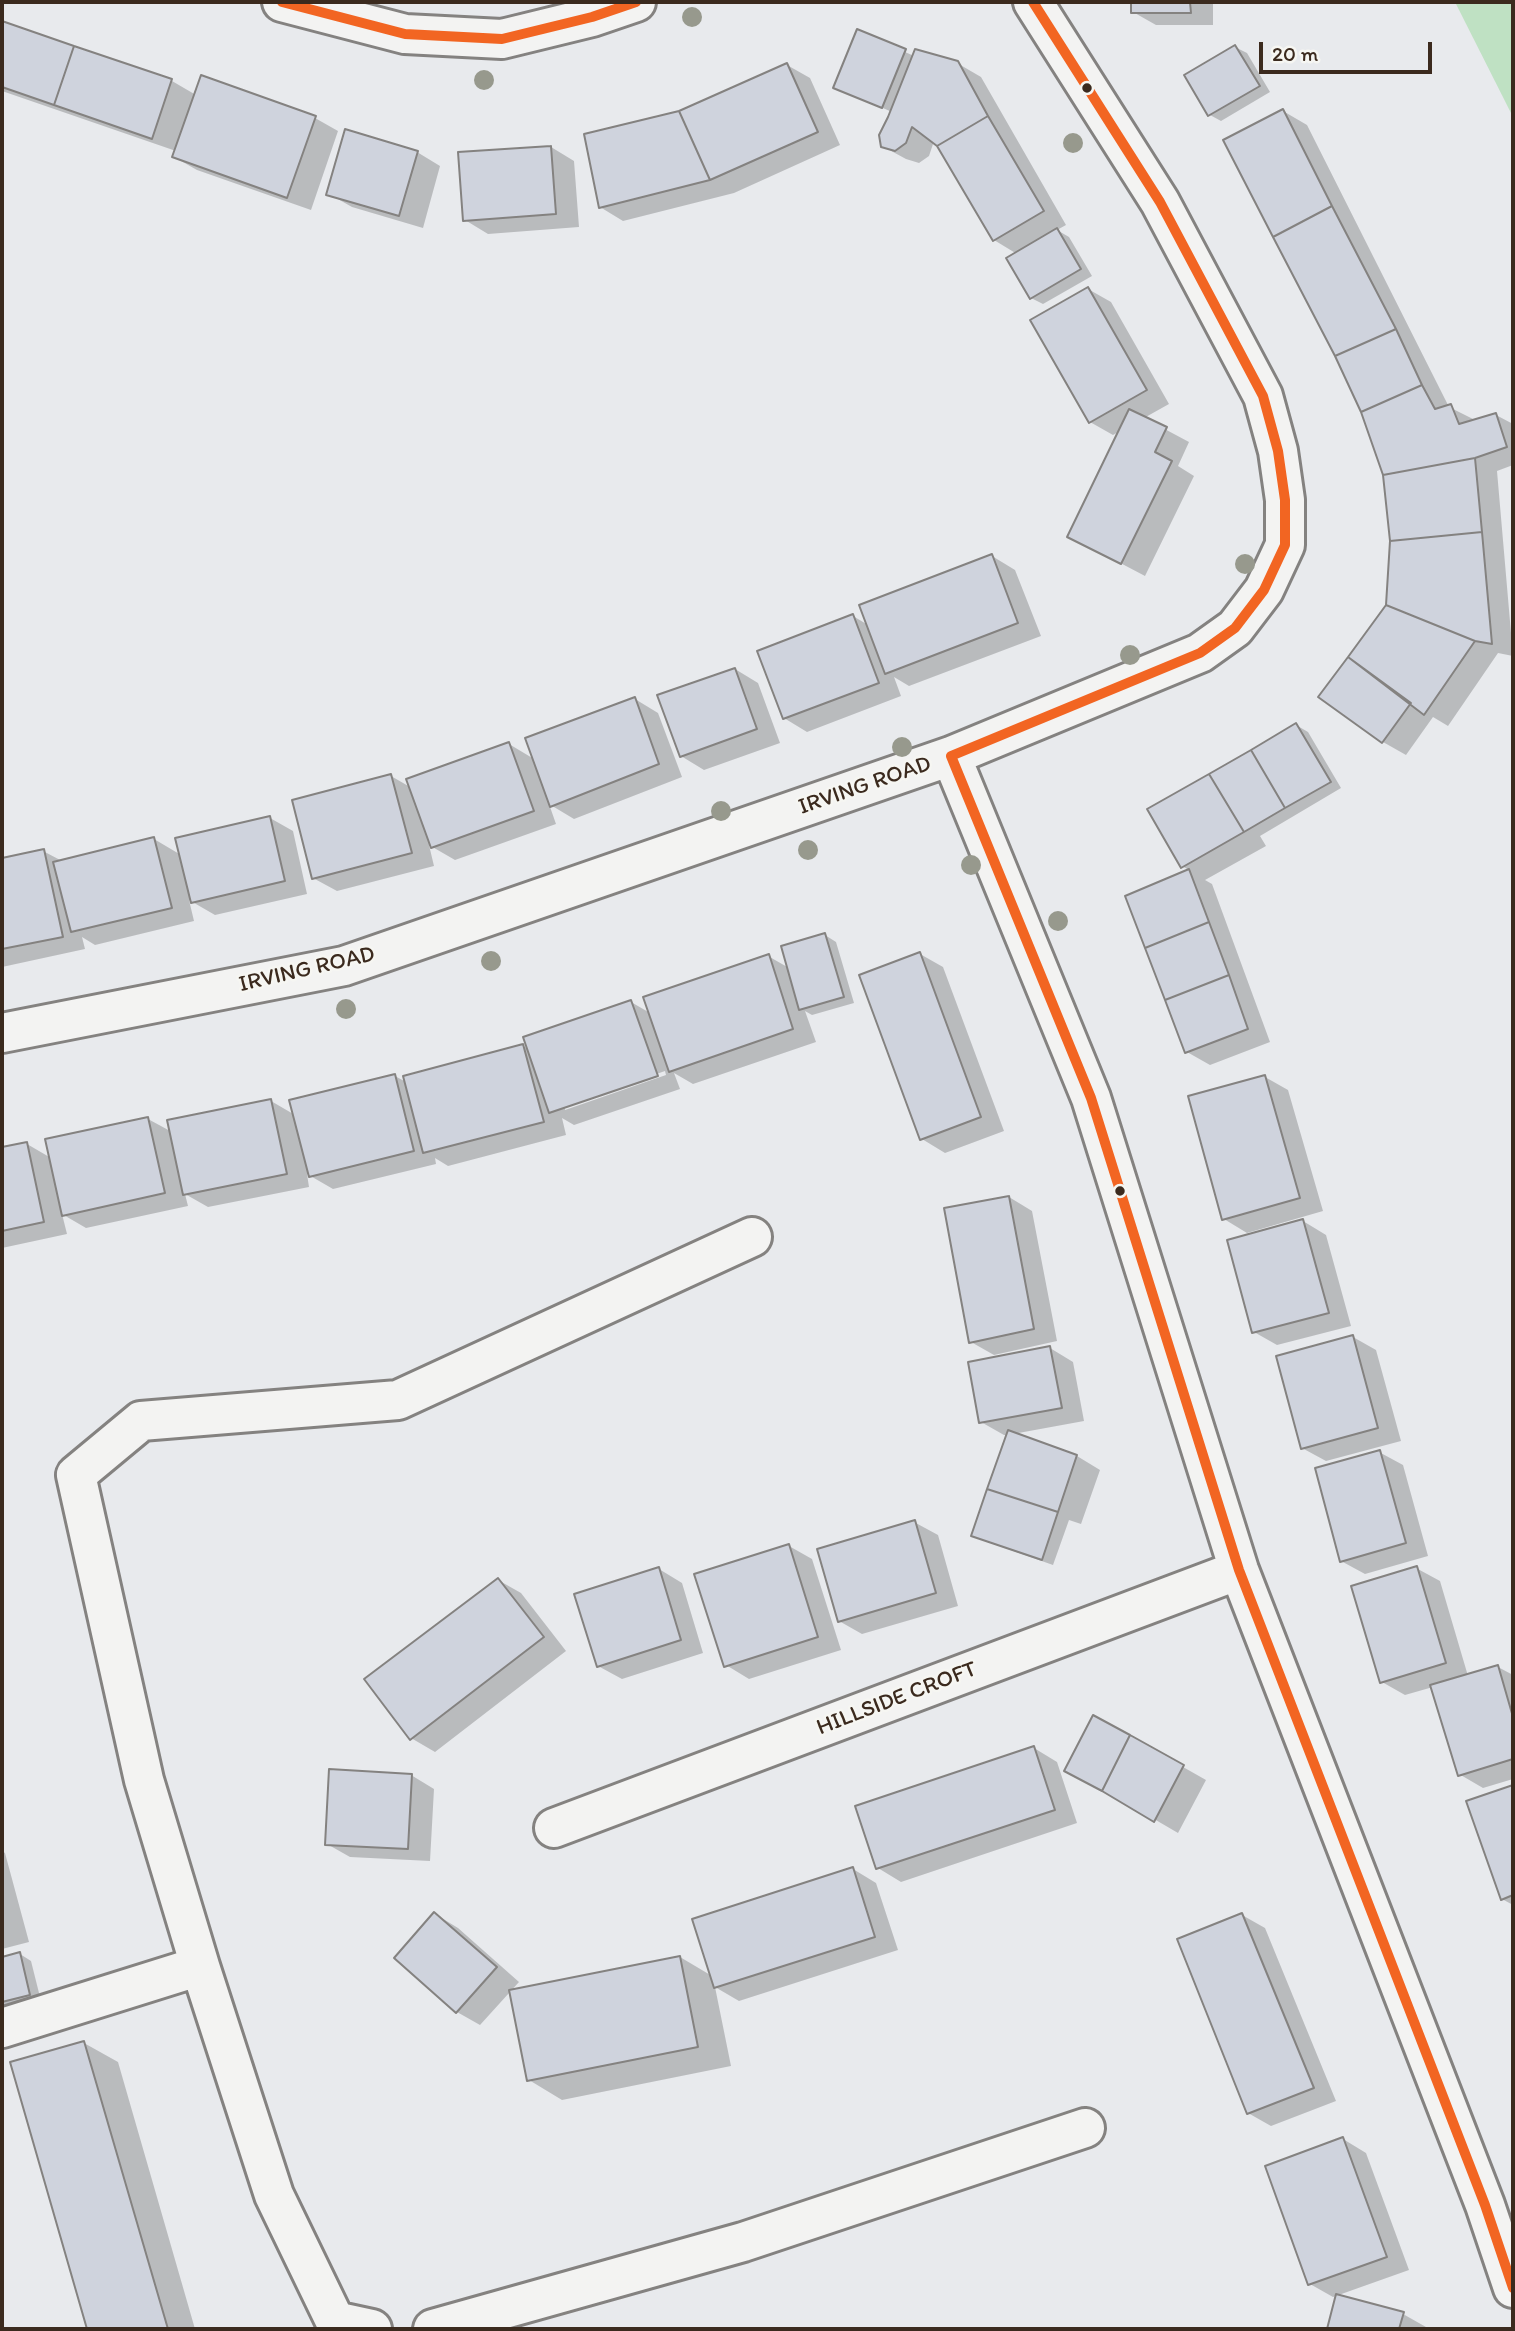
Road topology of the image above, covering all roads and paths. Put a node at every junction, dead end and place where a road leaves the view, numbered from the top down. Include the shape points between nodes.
1 (282, 2) edge
2 (636, 2) edge
3 (1033, 2) edge
4 (951, 757) junction
5 (2, 1033) edge
6 (752, 1237) dead end
7 (1238, 1570) junction
8 (554, 1828) dead end
9 (200, 1966) junction
10 (2, 2028) edge
11 (1085, 2127) dead end
12 (1513, 2288) edge
13 (372, 2329) edge
14 (433, 2329) edge

1 - 2 street via 405,34 502,39
3 - 4 street, IRVING ROAD via 1160,202 1263,396 1282,476 1285,545 1264,590 1236,628 1200,653
4 - 5 street, IRVING ROAD via 344,966
4 - 7 street via 1091,1098
6 - 9 street via 398,1400 141,1421 76,1475 145,1780
7 - 8 street, HILLSIDE CROFT
7 - 12 street via 1480,2192
9 - 10 street
9 - 13 street via 274,2195 335,2321
11 - 14 street via 743,2242

